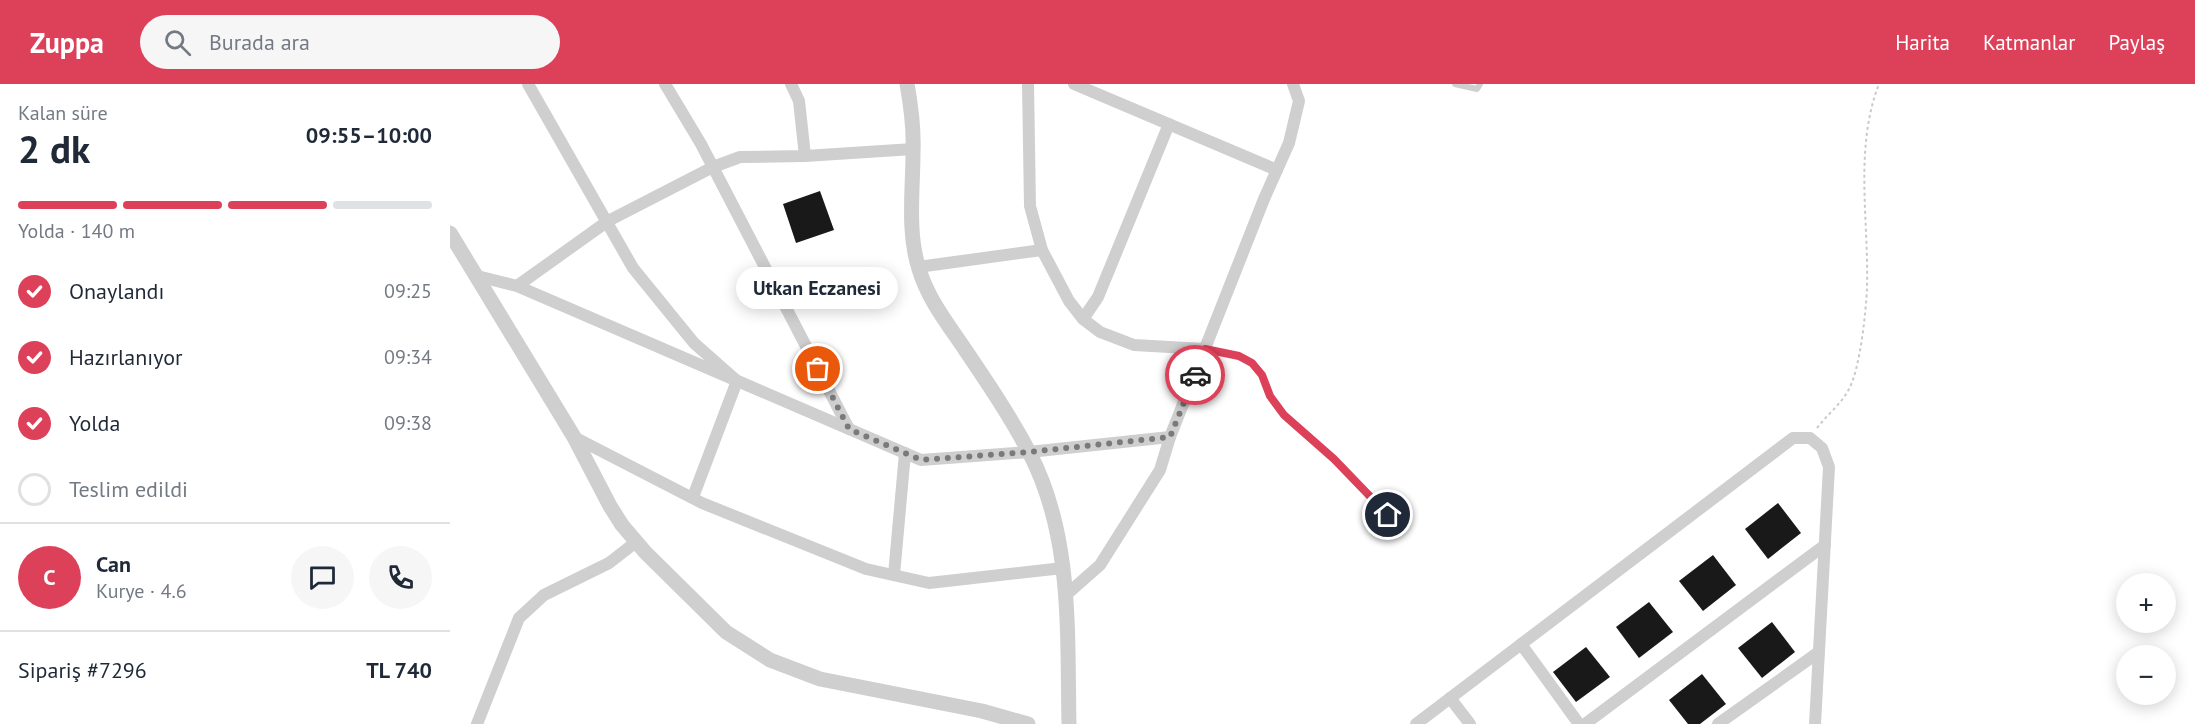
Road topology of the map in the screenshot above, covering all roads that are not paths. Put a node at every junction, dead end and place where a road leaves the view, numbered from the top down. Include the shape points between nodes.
1 (528, 84) edge
2 (665, 84) edge
3 (791, 84) edge
4 (907, 84) edge
5 (1028, 84) edge
6 (1074, 84) edge
7 (1293, 84) edge
8 (1455, 84) edge
9 (1480, 84) edge
10 (1168, 124) junction
11 (914, 149) junction
12 (805, 156) junction
13 (713, 167) junction
14 (1277, 170) junction
15 (608, 221) junction
16 (450, 233) edge
17 (1042, 250) junction
18 (918, 267) junction
19 (477, 276) junction
20 (517, 286) junction
21 (1083, 319) junction
22 (1205, 349) junction
23 (737, 381) junction
24 (849, 429) junction
25 (574, 437) junction
26 (1170, 437) junction
27 (1029, 452) junction
28 (905, 453) junction
29 (693, 497) junction
30 (1402, 529) dead end
31 (636, 542) junction
32 (1825, 545) junction
33 (1063, 568) junction
34 (894, 575) junction
35 (1066, 595) junction
36 (1521, 644) junction
37 (1819, 652) junction
38 (1450, 698) junction
39 (477, 724) edge
40 (1028, 724) edge
41 (1069, 724) edge
42 (1416, 724) edge
43 (1470, 724) edge
44 (1579, 724) edge
45 (1585, 724) edge
46 (1718, 724) edge
47 (1815, 724) edge

1 - 15 street
2 - 13 street
3 - 12 street via 800,101
4 - 11 street
5 - 17 street via 1030,206
6 - 10 street
7 - 14 street via 1299,101 1289,143
8 - 9 lane via 1477,89
10 - 14 street
10 - 21 street via 1098,297
11 - 12 street
11 - 18 street via 912,222
12 - 13 street via 740,157
13 - 15 street
13 - 24 street
14 - 22 street
15 - 20 street
15 - 23 street via 646,285 694,344
16 - 19 street
17 - 18 street
17 - 21 street
18 - 27 street via 931,298
19 - 20 street
19 - 25 street
20 - 23 street
21 - 22 street via 1100,332 1134,345
22 - 26 street
22 - 30 lane via 1252,363 1284,415 1334,459
23 - 24 street
23 - 29 street
24 - 28 street
25 - 29 street
25 - 31 street via 610,506
26 - 27 street
26 - 35 street via 1160,470 1101,565
27 - 28 street via 921,460
27 - 33 street via 1051,509
28 - 34 street
29 - 34 street via 866,569
31 - 39 street via 609,563 544,594 519,618
31 - 40 street via 720,627 770,660 820,679
32 - 36 street via 1829,467 1822,448 1810,438 1793,438
32 - 37 street
32 - 45 street
33 - 34 street via 929,583
33 - 35 street
35 - 41 street
36 - 38 street
36 - 44 street
37 - 46 street
37 - 47 street
38 - 42 street
38 - 43 street

